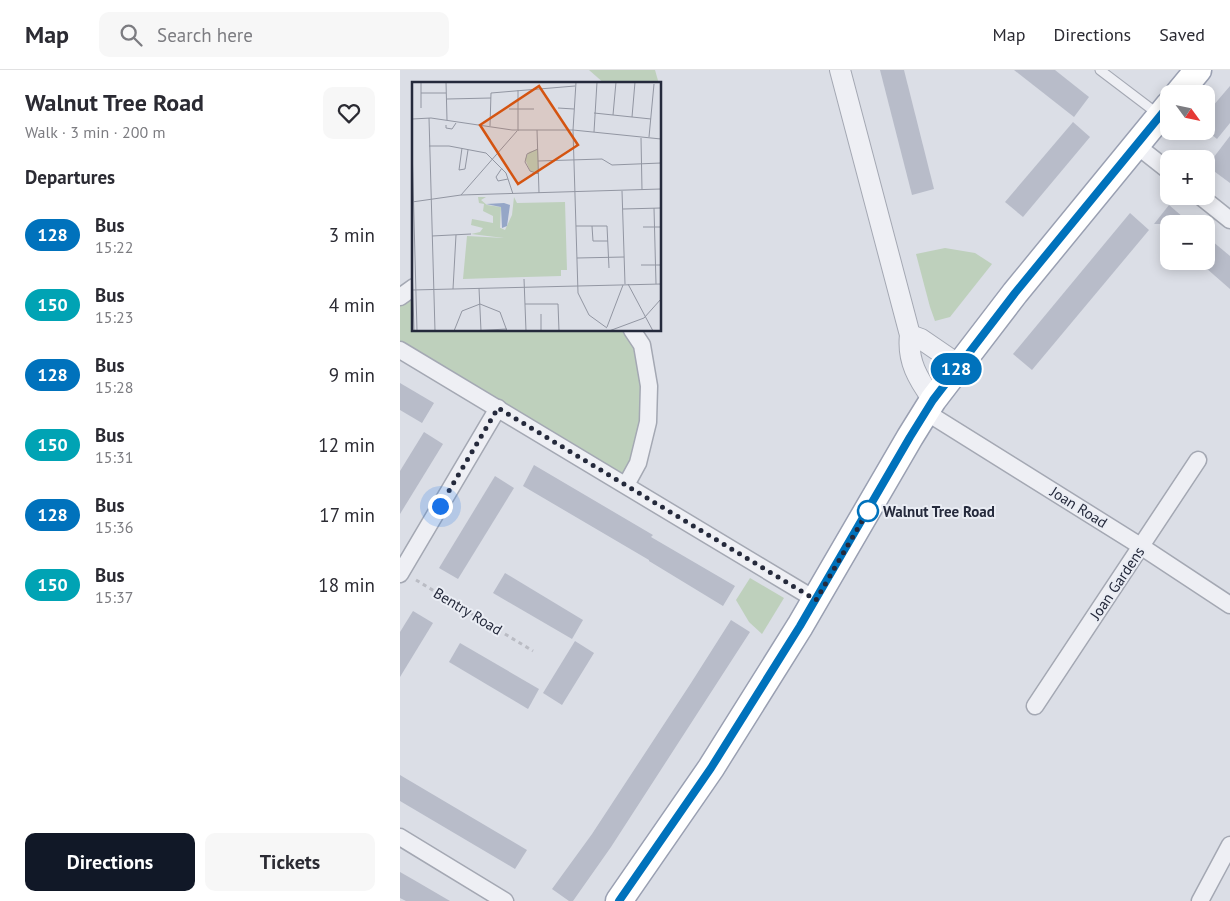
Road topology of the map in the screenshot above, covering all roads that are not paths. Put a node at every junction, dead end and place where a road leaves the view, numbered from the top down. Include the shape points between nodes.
1 (840, 70) edge
2 (1100, 70) edge
3 (1198, 70) edge
4 (1186, 85) edge
5 (1160, 108) edge
6 (1160, 115) edge
7 (1136, 145) junction
8 (1160, 164) edge
9 (1211, 205) edge
10 (1230, 220) edge
11 (412, 288) edge
12 (400, 297) edge
13 (633, 331) edge
14 (910, 334) junction
15 (400, 350) edge
16 (959, 365) junction
17 (929, 406) junction
18 (498, 408) junction
19 (1198, 460) dead end
20 (626, 485) junction
21 (1142, 547) junction
22 (401, 572) edge
23 (816, 600) junction
24 (1230, 605) edge
25 (1035, 706) dead end
26 (400, 837) edge
27 (1230, 846) edge
28 (504, 901) edge
29 (619, 901) edge
30 (1200, 901) edge

1 - 14 street
2 - 5 lane
3 - 4 main road
6 - 7 main road
7 - 8 street
7 - 16 main road
9 - 10 street
11 - 12 street
13 - 20 street via 642,345 649,386 648,422 638,463
14 - 16 street
14 - 17 street via 912,365
15 - 18 street
16 - 17 main road
17 - 21 street, Joan Road
17 - 23 main road
18 - 20 street
18 - 22 street
19 - 21 street, Joan Gardens
20 - 23 street
21 - 24 street, Joan Road
21 - 25 street, Joan Gardens
23 - 29 main road via 711,768
26 - 28 street
27 - 30 street

